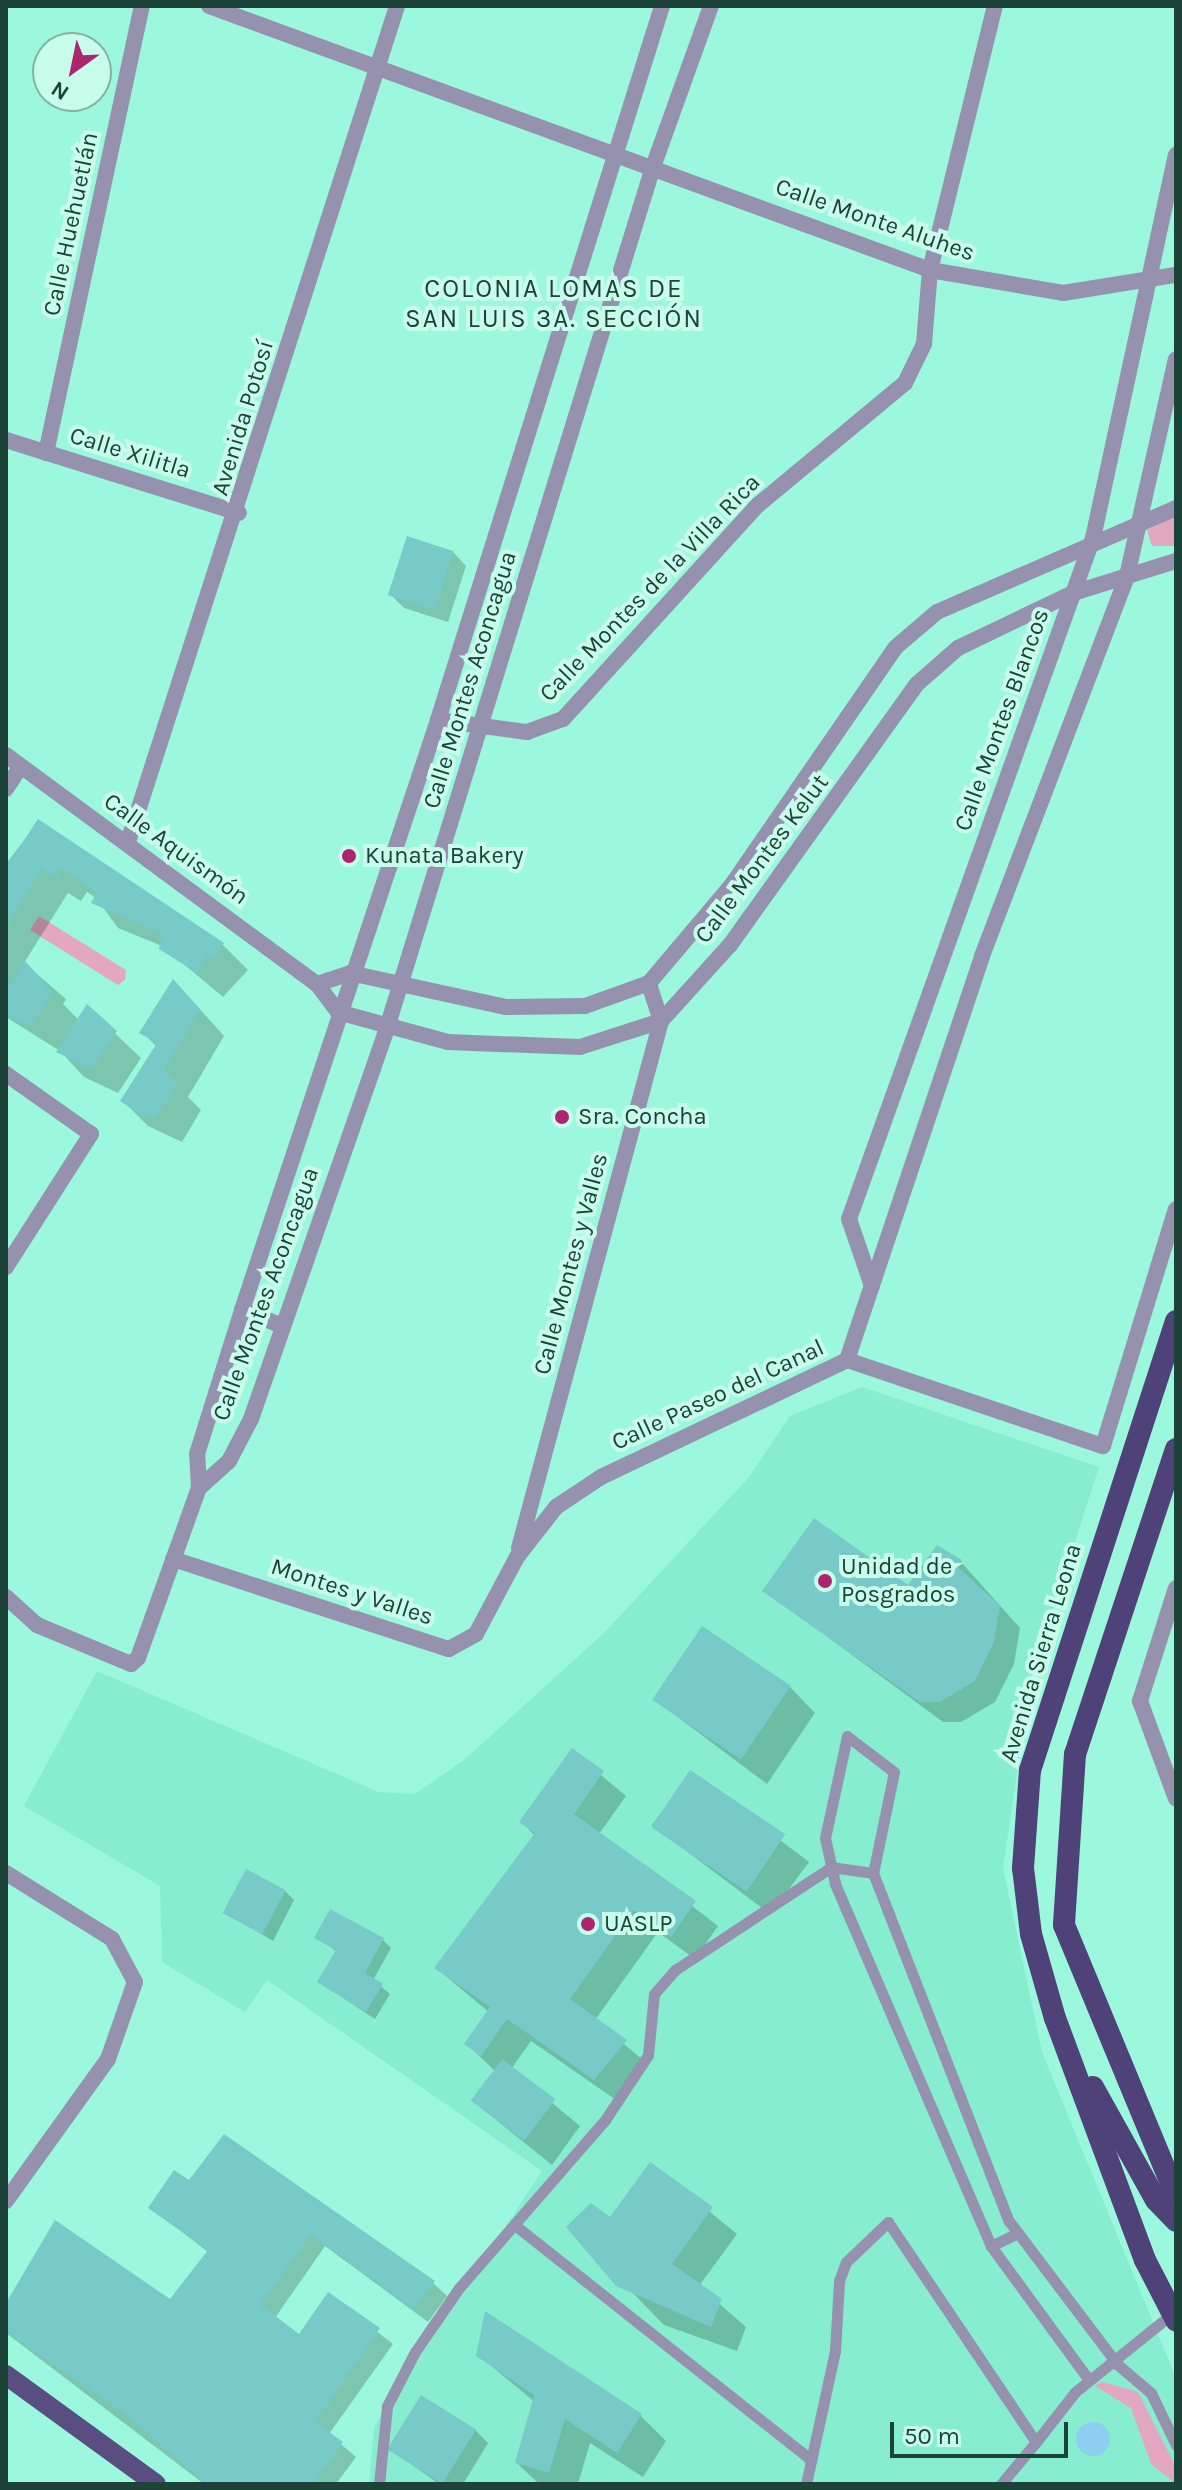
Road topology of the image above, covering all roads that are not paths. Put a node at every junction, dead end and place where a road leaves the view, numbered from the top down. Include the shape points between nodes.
1 (142, 6) edge
2 (209, 6) edge
3 (397, 6) edge
4 (662, 6) edge
5 (711, 6) edge
6 (995, 6) edge
7 (377, 64) junction
8 (612, 153) junction
9 (1176, 155) edge
10 (653, 167) junction
11 (930, 270) junction
12 (1149, 274) junction
13 (1176, 275) edge
14 (1176, 359) edge
15 (6, 440) edge
16 (46, 453) junction
17 (1176, 508) edge
18 (239, 513) junction
19 (1145, 517) junction
20 (1093, 538) junction
21 (1176, 561) edge
22 (1127, 576) junction
23 (1073, 593) junction
24 (438, 720) junction
25 (479, 730) junction
26 (6, 755) edge
27 (21, 766) junction
28 (6, 789) edge
29 (128, 842) junction
30 (350, 973) junction
31 (649, 983) junction
32 (317, 984) junction
33 (400, 986) junction
34 (338, 1012) junction
35 (661, 1021) junction
36 (386, 1031) junction
37 (6, 1074) edge
38 (1176, 1209) edge
39 (6, 1267) edge
40 (872, 1286) junction
41 (242, 1310) junction
42 (1176, 1321) edge
43 (280, 1325) junction
44 (847, 1360) junction
45 (1176, 1449) edge
46 (199, 1488) junction
47 (517, 1557) junction
48 (173, 1559) junction
49 (1176, 1588) edge
50 (7, 1598) edge
51 (1176, 1799) edge
52 (831, 1867) junction
53 (6, 1873) edge
54 (873, 1873) junction
55 (1059, 2027) junction
56 (1176, 2195) edge
57 (6, 2201) edge
58 (1176, 2221) edge
59 (516, 2226) junction
60 (1018, 2233) junction
61 (991, 2246) junction
62 (1175, 2315) edge
63 (1117, 2364) junction
64 (6, 2375) edge
65 (1089, 2380) junction
66 (1036, 2442) junction
67 (1176, 2445) edge
68 (810, 2459) junction
69 (156, 2484) edge
70 (379, 2484) edge
71 (806, 2484) edge
72 (1001, 2484) edge

1 - 16 street, Calle Huehuetlán
2 - 7 street, Calle Monte Aluhes
3 - 7 street, Avenida Potosí
4 - 8 street, Calle Montes Aconcagua
5 - 10 street, Calle Montes Aconcagua
6 - 11 street, Calle Montes de la Villa Rica
7 - 8 street, Calle Monte Aluhes
7 - 18 street, Avenida Potosí
8 - 10 street, Calle Monte Aluhes
8 - 24 street, Calle Montes Aconcagua
9 - 12 street, Calle Montes Blancos
10 - 11 street, Calle Monte Aluhes
10 - 25 street, Calle Montes Aconcagua
11 - 12 street, Calle Monte Aluhes via 1063,293
11 - 25 street, Calle Montes de la Villa Rica via 924,344 905,383 758,505 563,719 527,732
12 - 13 street, Calle Monte Aluhes
12 - 20 street, Calle Montes Blancos
14 - 19 street
15 - 16 street, Calle Xilitla
16 - 18 street, Calle Xilitla
17 - 19 street, Calle Montes Kelut
18 - 29 street, Avenida Potosí
19 - 20 street, Calle Montes Kelut
19 - 22 street
20 - 23 street, Calle Montes Blancos
20 - 31 street, Calle Montes Kelut via 937,612 896,647 731,886
21 - 22 street, Calle Montes Kelut
22 - 23 street, Calle Montes Kelut
22 - 40 street via 982,956
23 - 35 street, Calle Montes Kelut via 958,648 917,684 730,945
23 - 40 street, Calle Montes Blancos via 849,1219
24 - 25 street, Calle Montes de la Villa Rica
24 - 30 street, Calle Montes Aconcagua
25 - 33 street, Calle Montes Aconcagua
26 - 27 street, Calle Aquismón
27 - 28 street
27 - 29 street, Calle Aquismón
29 - 32 street, Calle Aquismón
30 - 32 street
30 - 33 street
30 - 34 street, Calle Montes Aconcagua
31 - 33 street via 585,1006 506,1007
31 - 35 street
32 - 34 street, Calle Aquismón
33 - 36 street, Calle Montes Aconcagua
34 - 36 street, Calle Montes Kelut
34 - 41 street, Calle Montes Aconcagua
35 - 36 street, Calle Montes Kelut via 580,1047 550,1049 497,1049
35 - 47 street, Calle Montes y Valles
36 - 43 street, Calle Montes Aconcagua
37 - 39 street via 91,1134
38 - 44 street, Calle Paseo del Canal via 1103,1446
40 - 44 street
41 - 43 street
41 - 46 street, Calle Montes Aconcagua via 197,1454
42 - 55 highway, Avenida Sierra Leona via 1030,1770 1023,1868 1031,1934
43 - 46 street, Calle Montes Aconcagua via 244,1433 229,1461
44 - 47 street, Calle Paseo del Canal via 601,1477 556,1507
45 - 56 highway via 1075,1754 1064,1925
46 - 48 street, Calle Montes Aconcagua
47 - 48 street, Montes y Valles via 476,1634 449,1649
48 - 50 street, Calle Montes Aconcagua via 131,1664 37,1625
49 - 51 street via 1140,1701
52 - 54 lane
52 - 54 lane via 825,1838 847,1736 894,1772
52 - 59 lane via 675,1970 654,1994 658,2012 648,2055 562,2178
52 - 61 lane
53 - 57 street via 112,1939 135,1982 108,2059
54 - 60 lane
55 - 58 highway via 1156,2200
55 - 62 highway, Avenida Sierra Leona via 1145,2260
59 - 68 lane
59 - 70 lane via 415,2352 387,2406
60 - 61 lane
60 - 63 lane
61 - 65 lane
62 - 63 lane
63 - 65 lane
63 - 67 lane via 1151,2393
64 - 69 main road
65 - 66 lane
66 - 68 lane via 888,2222 846,2262 839,2281 835,2351
66 - 72 lane
68 - 71 lane

